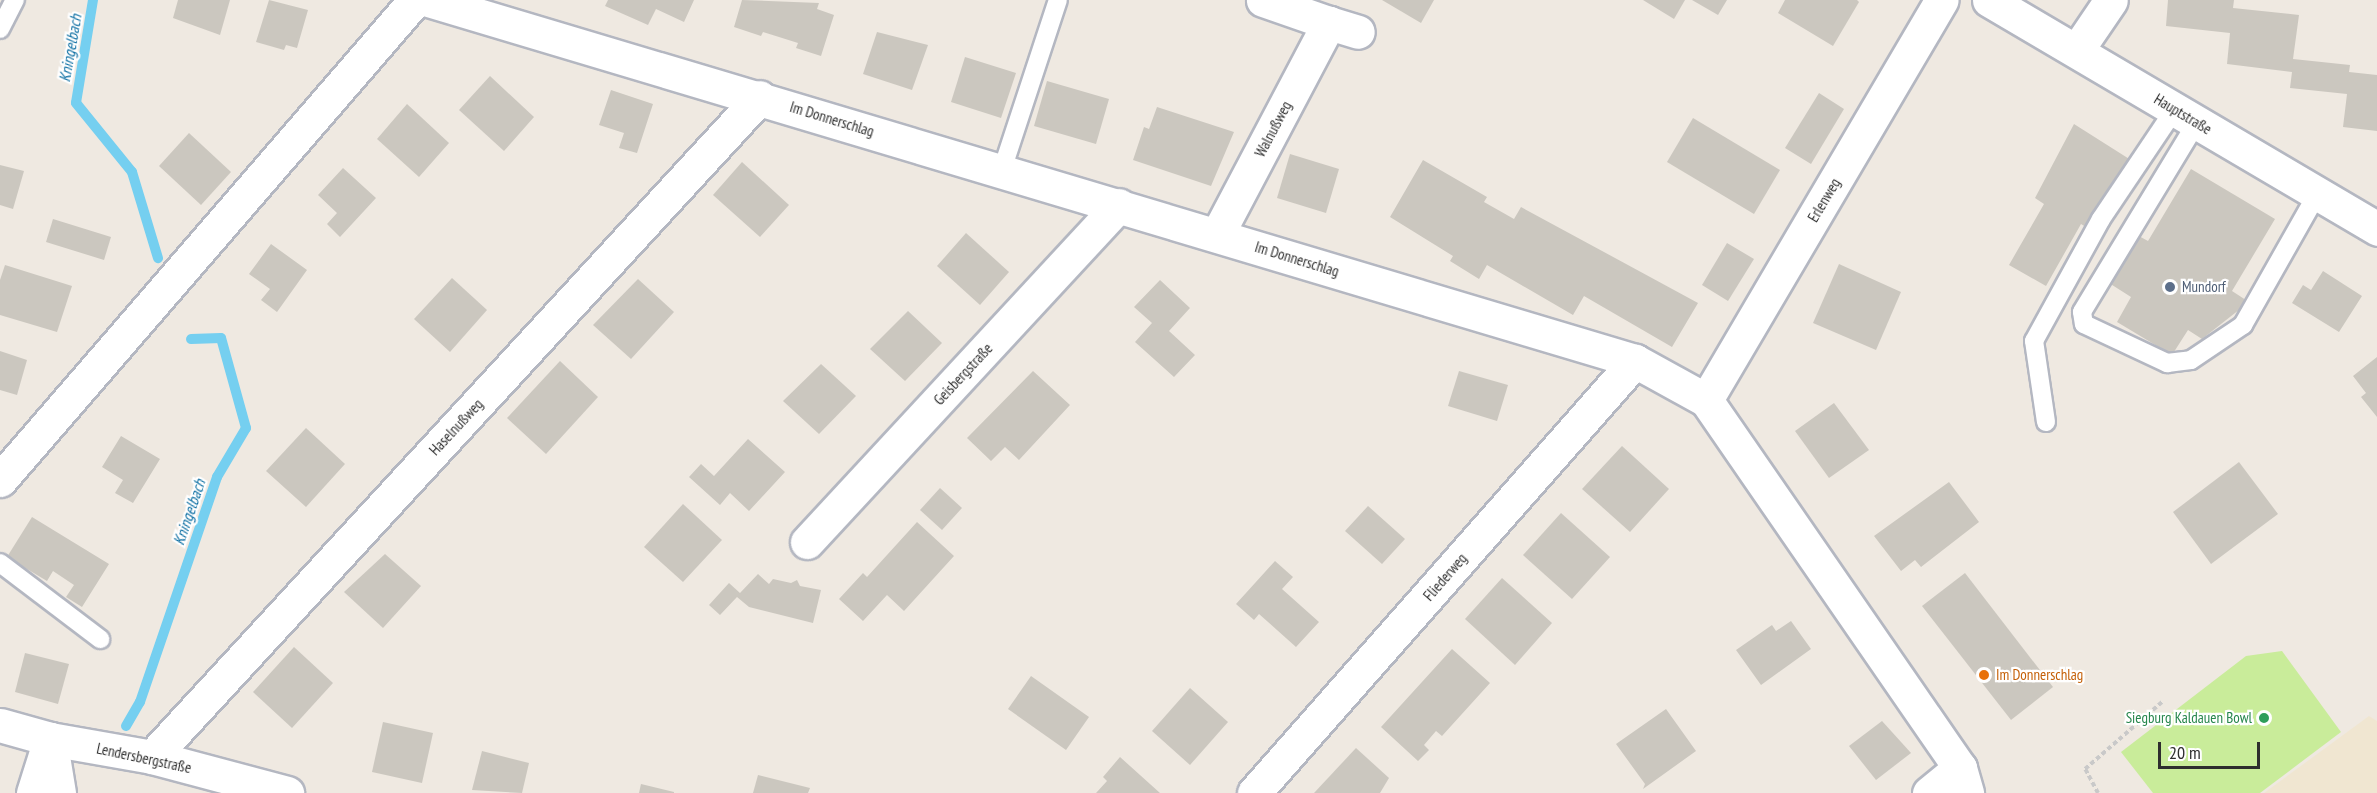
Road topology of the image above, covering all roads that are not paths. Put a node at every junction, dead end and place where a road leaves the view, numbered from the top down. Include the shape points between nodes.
1 (15, 0) edge
2 (415, 0) edge
3 (428, 0) edge
4 (1058, 0) edge
5 (1263, 0) edge
6 (1942, 0) edge
7 (1989, 0) edge
8 (2111, 0) edge
9 (0, 29) edge
10 (2077, 50) junction
11 (760, 97) junction
12 (2186, 116) junction
13 (1002, 170) junction
14 (2317, 194) junction
15 (1119, 205) junction
16 (2377, 229) edge
17 (1217, 235) junction
18 (1635, 361) junction
19 (1706, 400) junction
20 (2046, 422) dead end
21 (0, 480) edge
22 (807, 542) dead end
23 (0, 563) edge
24 (100, 639) dead end
25 (0, 724) edge
26 (50, 739) junction
27 (152, 758) junction
28 (1963, 780) edge
29 (33, 793) edge
30 (59, 793) edge
31 (287, 793) edge
32 (1254, 793) edge
33 (1929, 793) edge

1 - 9 lane
2 - 21 street
3 - 11 street, Im Donnerschlag
4 - 13 lane
5 - 17 street, Walnußweg via 1344,27
6 - 19 street, Erlenweg
7 - 10 street, Hauptstraße
8 - 10 street
10 - 12 street, Hauptstraße
11 - 13 street, Im Donnerschlag
11 - 27 street, Haselnußweg
12 - 14 street, Hauptstraße
12 - 14 lane via 2082,312 2084,324 2167,363 2191,360 2243,325
12 - 20 lane via 2101,219 2034,341
13 - 15 street, Im Donnerschlag
14 - 16 street, Hauptstraße
15 - 17 street, Im Donnerschlag
15 - 22 street, Geisbergstraße
17 - 18 street, Im Donnerschlag
18 - 19 street, Im Donnerschlag
18 - 32 street, Fliederweg
19 - 28 street, Im Donnerschlag
23 - 24 lane
25 - 26 street, Lendersbergstraße
26 - 27 street, Lendersbergstraße
26 - 29 street
26 - 30 street
27 - 31 street, Lendersbergstraße
28 - 33 street

